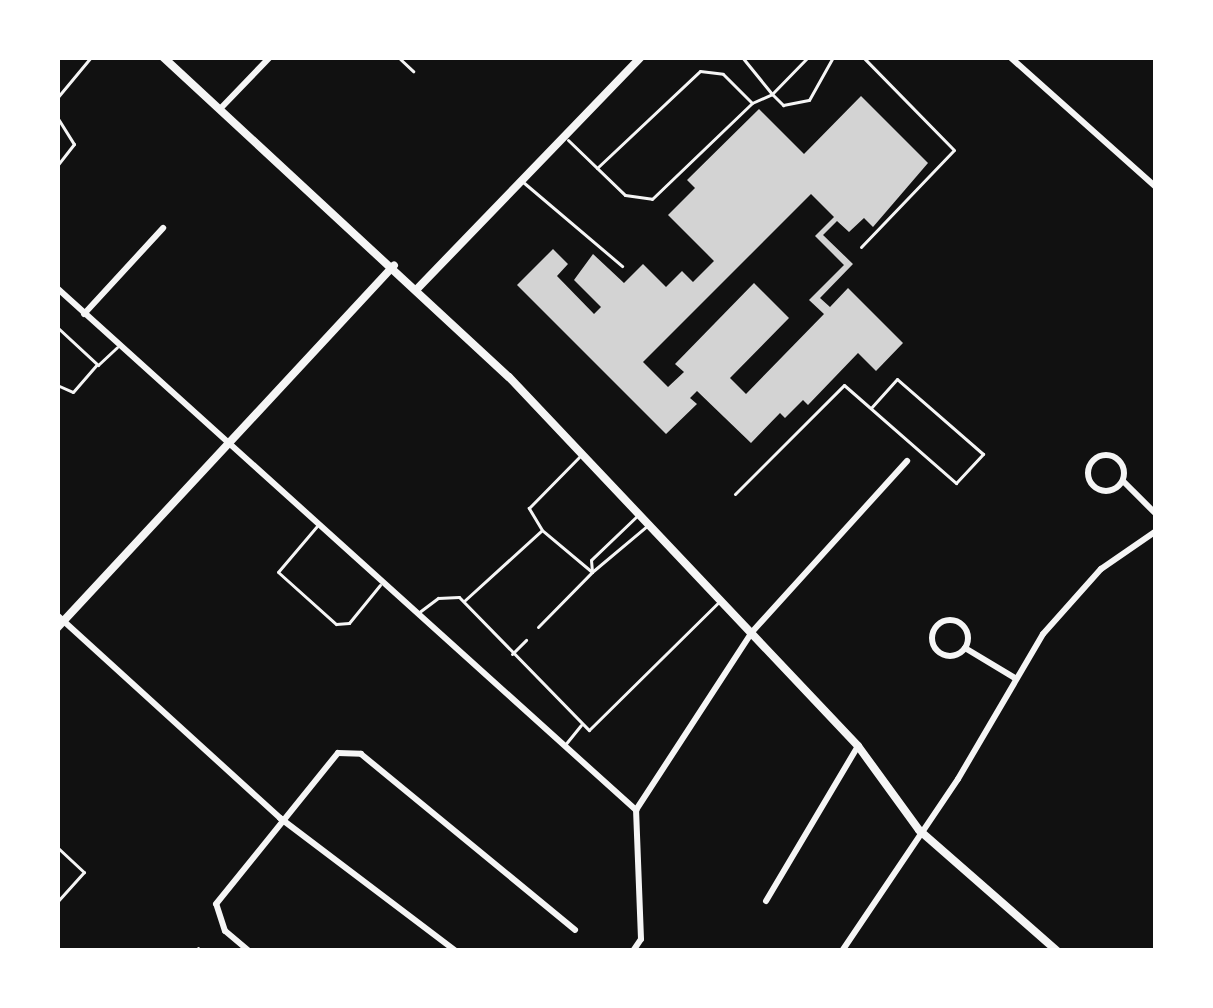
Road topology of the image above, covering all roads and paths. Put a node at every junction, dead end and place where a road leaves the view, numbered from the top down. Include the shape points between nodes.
1 (91, 57) edge
2 (163, 57) edge
3 (270, 57) edge
4 (398, 57) edge
5 (641, 57) edge
6 (742, 57) edge
7 (808, 57) edge
8 (833, 57) edge
9 (863, 57) edge
10 (1010, 57) edge
11 (413, 71) dead end
12 (772, 94) junction
13 (57, 98) edge
14 (752, 103) junction
15 (220, 110) junction
16 (57, 117) edge
17 (565, 136) junction
18 (57, 166) edge
19 (598, 168) junction
20 (522, 181) junction
21 (1156, 187) edge
22 (163, 228) dead end
23 (860, 247) dead end
24 (394, 265) junction
25 (622, 266) dead end
26 (57, 288) edge
27 (418, 288) junction
28 (84, 314) junction
29 (57, 327) edge
30 (118, 345) junction
31 (98, 365) junction
32 (57, 386) edge
33 (871, 408) junction
34 (224, 444) junction
35 (918, 449) junction
36 (583, 453) junction
37 (907, 461) joint
38 (1123, 481) junction
39 (735, 494) dead end
40 (640, 513) junction
41 (1156, 514) edge
42 (650, 523) junction
43 (316, 526) junction
44 (542, 530) junction
45 (1156, 531) edge
46 (592, 572) junction
47 (381, 584) junction
48 (722, 600) junction
49 (464, 601) junction
50 (417, 614) junction
51 (59, 621) edge
52 (538, 627) dead end
53 (752, 632) junction
54 (526, 640) dead end
55 (965, 648) junction
56 (511, 655) junction
57 (1015, 678) junction
58 (582, 724) junction
59 (564, 746) junction
60 (858, 746) junction
61 (636, 810) junction
62 (280, 818) junction
63 (919, 830) junction
64 (57, 847) edge
65 (58, 898) edge
66 (766, 901) dead end
67 (575, 930) dead end
68 (249, 951) edge
69 (456, 951) edge
70 (633, 951) edge
71 (842, 951) edge
72 (1057, 951) edge

1 - 13 lane
2 - 15 street
3 - 15 street
4 - 11 lane
5 - 17 street
6 - 12 lane
7 - 12 lane
8 - 12 lane via 806,104 789,107
9 - 23 lane via 954,151
10 - 21 street
12 - 14 lane
14 - 19 lane via 652,199 625,195
14 - 19 lane via 723,74 700,71
15 - 24 street
16 - 18 lane via 74,144
17 - 19 lane
17 - 20 street
20 - 25 lane
20 - 27 street
22 - 28 street
24 - 27 street
24 - 34 street
26 - 28 street
27 - 36 street
28 - 30 street
29 - 31 lane
30 - 31 lane
30 - 34 street
31 - 32 lane via 74,392
33 - 35 lane
33 - 35 lane via 897,380 982,454 956,483
33 - 39 lane via 844,385
34 - 43 street
34 - 51 street
35 - 37 lane
36 - 40 street
36 - 44 lane via 529,508
37 - 53 street
38 - 38 street via 1113,456 1089,467 1097,488
38 - 41 street
40 - 42 street
40 - 46 lane via 591,560
42 - 46 lane
42 - 48 street
43 - 47 street
43 - 47 lane via 278,572 336,624 349,623
44 - 46 lane
44 - 49 lane
45 - 57 street via 1073,596
46 - 52 lane
47 - 50 street
48 - 53 street
48 - 58 lane via 598,724
49 - 50 lane via 438,598
49 - 56 lane
50 - 59 street
51 - 62 street
53 - 60 street
53 - 61 street
54 - 56 lane
55 - 55 street via 958,622 934,632 944,655
55 - 57 street
56 - 58 lane
57 - 63 street
58 - 59 lane
59 - 61 street
60 - 63 street
60 - 66 street
61 - 70 street via 641,939
62 - 67 street via 338,753 361,754
62 - 68 street via 216,904 225,931
62 - 69 street
63 - 71 street
63 - 72 street
64 - 65 lane via 85,872

